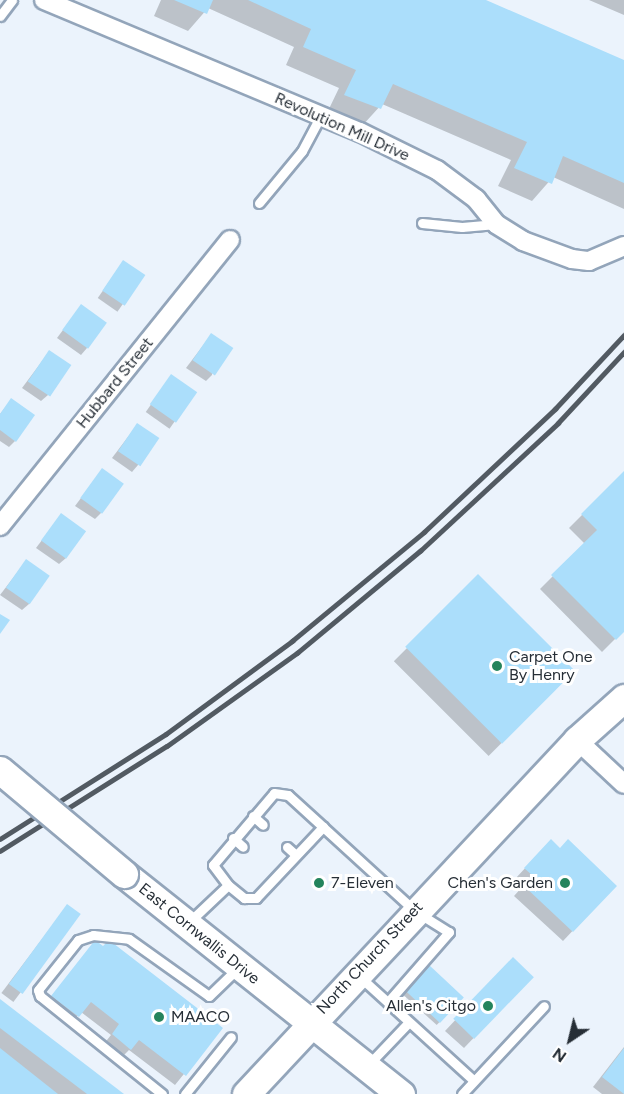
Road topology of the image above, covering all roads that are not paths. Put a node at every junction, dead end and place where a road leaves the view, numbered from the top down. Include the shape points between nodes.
1 (12, 0) edge
2 (44, 0) edge
3 (0, 16) edge
4 (321, 116) junction
5 (259, 203) dead end
6 (422, 223) dead end
7 (496, 224) junction
8 (231, 240) dead end
9 (624, 246) edge
10 (0, 526) edge
11 (624, 698) edge
12 (578, 740) junction
13 (0, 770) edge
14 (624, 784) edge
15 (254, 816) junction
16 (263, 825) dead end
17 (323, 827) junction
18 (233, 838) junction
19 (243, 847) dead end
20 (287, 847) dead end
21 (296, 855) junction
22 (267, 869) dead end
23 (275, 876) junction
24 (228, 885) junction
25 (415, 911) junction
26 (187, 924) junction
27 (239, 966) junction
28 (356, 974) junction
29 (388, 1002) junction
30 (544, 1006) dead end
31 (310, 1022) junction
32 (409, 1022) junction
33 (231, 1038) dead end
34 (366, 1067) junction
35 (473, 1080) junction
36 (162, 1094) edge
37 (185, 1094) edge
38 (246, 1094) edge
39 (400, 1094) edge
40 (462, 1094) edge

1 - 3 lane
2 - 4 street, Revolution Mill Drive
4 - 5 lane via 302,151
4 - 7 street, Revolution Mill Drive via 437,170 476,199
6 - 7 lane via 462,227
7 - 9 street, Revolution Mill Drive via 523,240 573,259 589,261
8 - 10 street, Hubbard Street
11 - 12 main road, North Church Street
12 - 14 street
12 - 25 main road, North Church Street
13 - 26 main road, East Cornwallis Drive, bridge
15 - 16 lane
15 - 17 lane via 274,793 281,793
15 - 18 lane
17 - 21 lane
17 - 25 lane
18 - 19 lane
18 - 24 lane via 213,865
20 - 21 lane
21 - 23 lane
22 - 23 lane
23 - 24 lane via 256,898 249,899
24 - 26 lane
25 - 28 main road, North Church Street
25 - 29 lane via 448,932
26 - 27 main road, East Cornwallis Drive
27 - 31 main road, East Cornwallis Drive
27 - 36 lane via 209,996 129,939 84,936 38,990 40,996
28 - 29 lane
28 - 31 main road, North Church Street
29 - 32 lane
30 - 35 lane
31 - 34 main road, East Cornwallis Drive
31 - 38 main road, North Church Street
32 - 34 lane
32 - 35 lane
33 - 37 lane
34 - 39 main road, East Cornwallis Drive
35 - 40 lane

